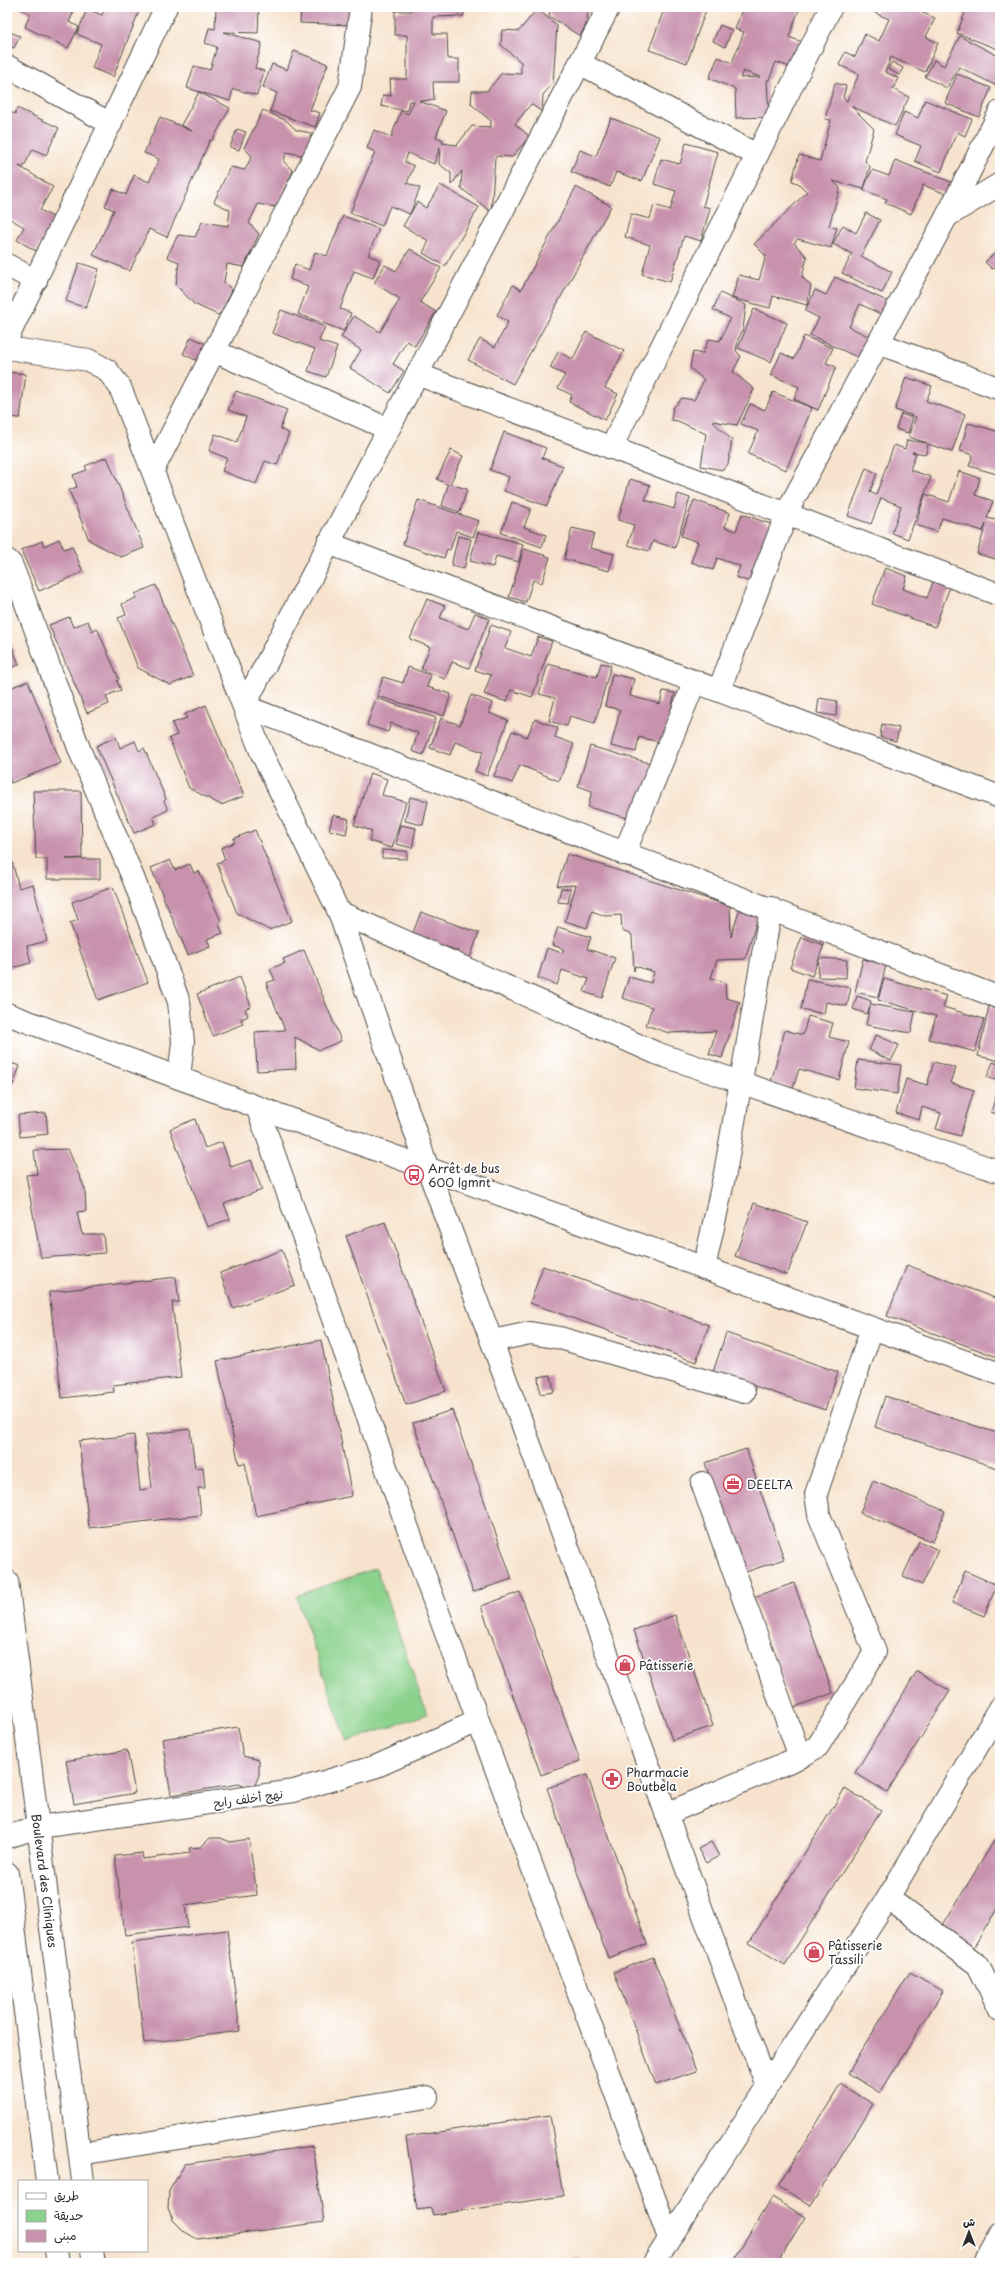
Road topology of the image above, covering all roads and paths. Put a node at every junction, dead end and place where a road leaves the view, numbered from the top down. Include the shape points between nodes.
1 (166, 7) edge
2 (361, 7) edge
3 (609, 7) edge
4 (831, 7) edge
5 (581, 64) junction
6 (7, 66) edge
7 (1000, 112) edge
8 (111, 124) junction
9 (757, 155) junction
10 (1000, 184) edge
11 (947, 216) junction
12 (7, 265) edge
13 (36, 281) junction
14 (7, 339) edge
15 (878, 342) junction
16 (7, 348) edge
17 (214, 351) junction
18 (417, 374) junction
19 (1000, 389) edge
20 (388, 429) junction
21 (611, 448) junction
22 (152, 470) junction
23 (786, 514) junction
24 (328, 542) junction
25 (7, 560) edge
26 (1000, 595) edge
27 (695, 681) junction
28 (719, 690) junction
29 (244, 706) junction
30 (1000, 797) edge
31 (624, 854) junction
32 (771, 908) junction
33 (339, 912) junction
34 (1000, 998) edge
35 (7, 1014) edge
36 (179, 1078) junction
37 (740, 1081) junction
38 (257, 1107) junction
39 (428, 1169) junction
40 (1000, 1172) edge
41 (704, 1268) junction
42 (872, 1328) junction
43 (492, 1341) junction
44 (1000, 1374) edge
45 (744, 1392) dead end
46 (702, 1483) dead end
47 (7, 1580) edge
48 (1000, 1708) edge
49 (478, 1721) junction
50 (800, 1757) junction
51 (666, 1814) junction
52 (38, 1827) junction
53 (7, 1837) edge
54 (7, 1873) edge
55 (888, 1898) junction
56 (1000, 2010) edge
57 (767, 2086) junction
58 (427, 2097) dead end
59 (80, 2154) junction
60 (47, 2180) edge
61 (83, 2180) edge
62 (1000, 2234) edge
63 (669, 2238) junction
64 (56, 2252) edge
65 (92, 2252) edge
66 (58, 2263) edge
67 (94, 2263) edge
68 (654, 2263) edge
69 (984, 2263) edge

1 - 8 street
2 - 17 street via 350,87
3 - 5 street
4 - 9 street
5 - 9 street
5 - 18 street
6 - 8 street
7 - 11 street
8 - 13 street
9 - 21 street
10 - 11 street
11 - 15 street
12 - 13 street
13 - 14 street
15 - 19 street
15 - 23 street
16 - 22 street via 88,360 107,370 120,387
17 - 20 street
17 - 22 street
18 - 20 street
18 - 21 street
20 - 24 street
21 - 23 street
22 - 29 street
23 - 26 street
23 - 28 street
24 - 27 street
24 - 29 street
25 - 36 street via 80,751 134,880 178,1002 183,1042
27 - 28 street
27 - 31 street
28 - 30 street
29 - 31 street
29 - 33 street via 262,754
31 - 32 street
32 - 34 street
32 - 37 street
33 - 37 street via 656,1053
33 - 39 street
35 - 36 street
36 - 38 street
37 - 40 street
37 - 41 street via 725,1173
38 - 39 street
38 - 49 street
39 - 41 street
39 - 43 street
41 - 42 street
42 - 44 street
42 - 50 street via 816,1494 819,1515 875,1652 818,1746
43 - 45 street via 530,1333 560,1338
43 - 51 street
46 - 50 street
47 - 52 street, Boulevard des Cliniques
48 - 55 street
49 - 52 street, نهج أخلف رابح via 377,1766 294,1791
49 - 63 street
50 - 51 street
51 - 57 street
52 - 53 street, نهج أخلف رابح
52 - 59 street, Boulevard des Cliniques
54 - 60 street
55 - 56 street via 978,1965
55 - 57 street
57 - 63 street
58 - 59 street
59 - 61 street, Boulevard des Cliniques
62 - 69 street
63 - 68 street
64 - 66 street
65 - 67 street

